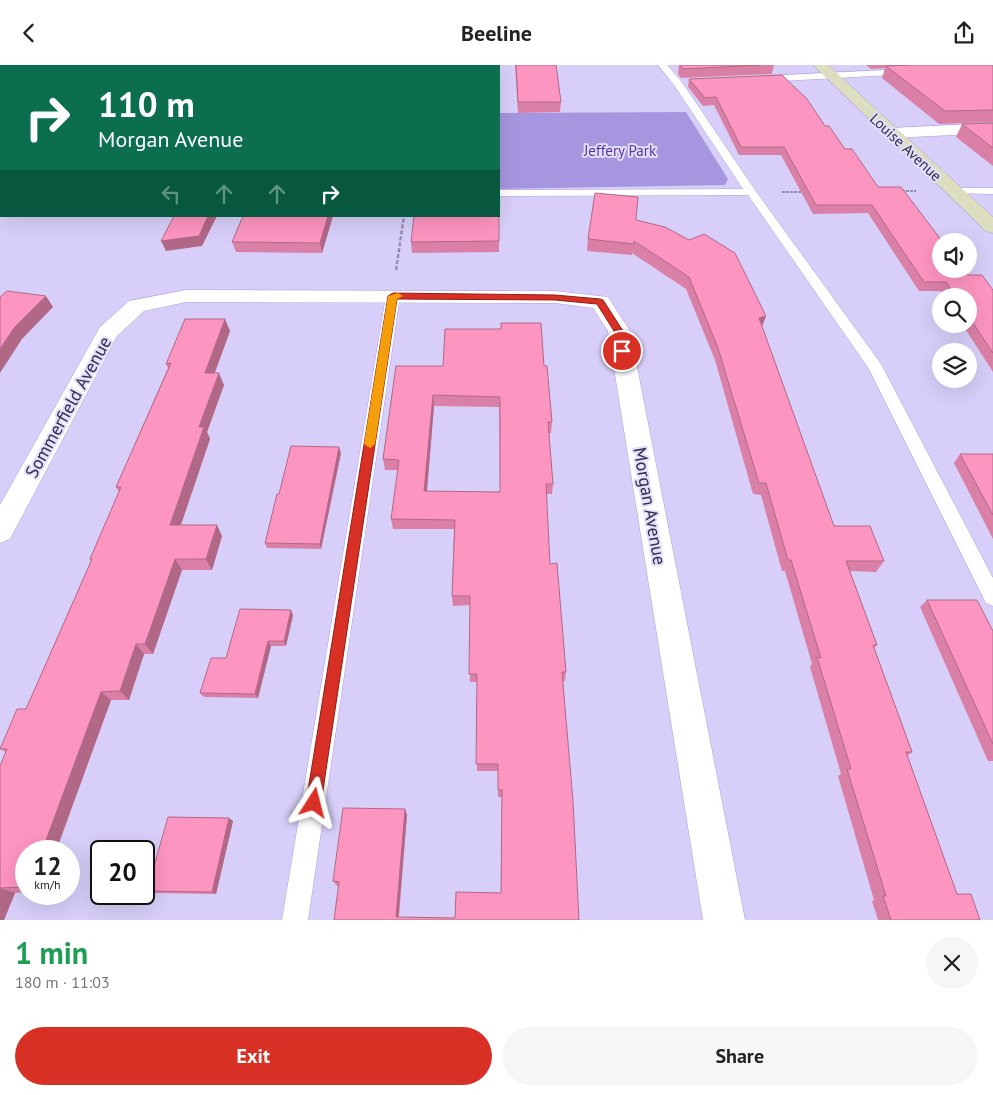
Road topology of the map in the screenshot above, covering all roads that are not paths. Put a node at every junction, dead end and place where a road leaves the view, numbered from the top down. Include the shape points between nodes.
1 (662, 65) edge
2 (826, 71) edge
3 (914, 72) edge
4 (754, 79) edge
5 (993, 128) edge
6 (891, 133) junction
7 (952, 191) junction
8 (993, 191) edge
9 (752, 192) junction
10 (500, 193) edge
11 (993, 227) edge
12 (394, 283) junction
13 (0, 531) edge
14 (993, 597) edge
15 (295, 920) edge
16 (724, 920) edge

1 - 9 lane via 682,83
2 - 3 lane
2 - 4 lane
2 - 6 street, Louise Avenue
5 - 6 street
6 - 7 street, Louise Avenue
7 - 8 lane
7 - 11 street, Louise Avenue
9 - 10 lane
9 - 14 lane via 876,368
12 - 13 street, Sommerfield Avenue via 186,296 136,306 108,332
12 - 15 lane
12 - 16 street, Morgan Avenue via 600,302 618,331

